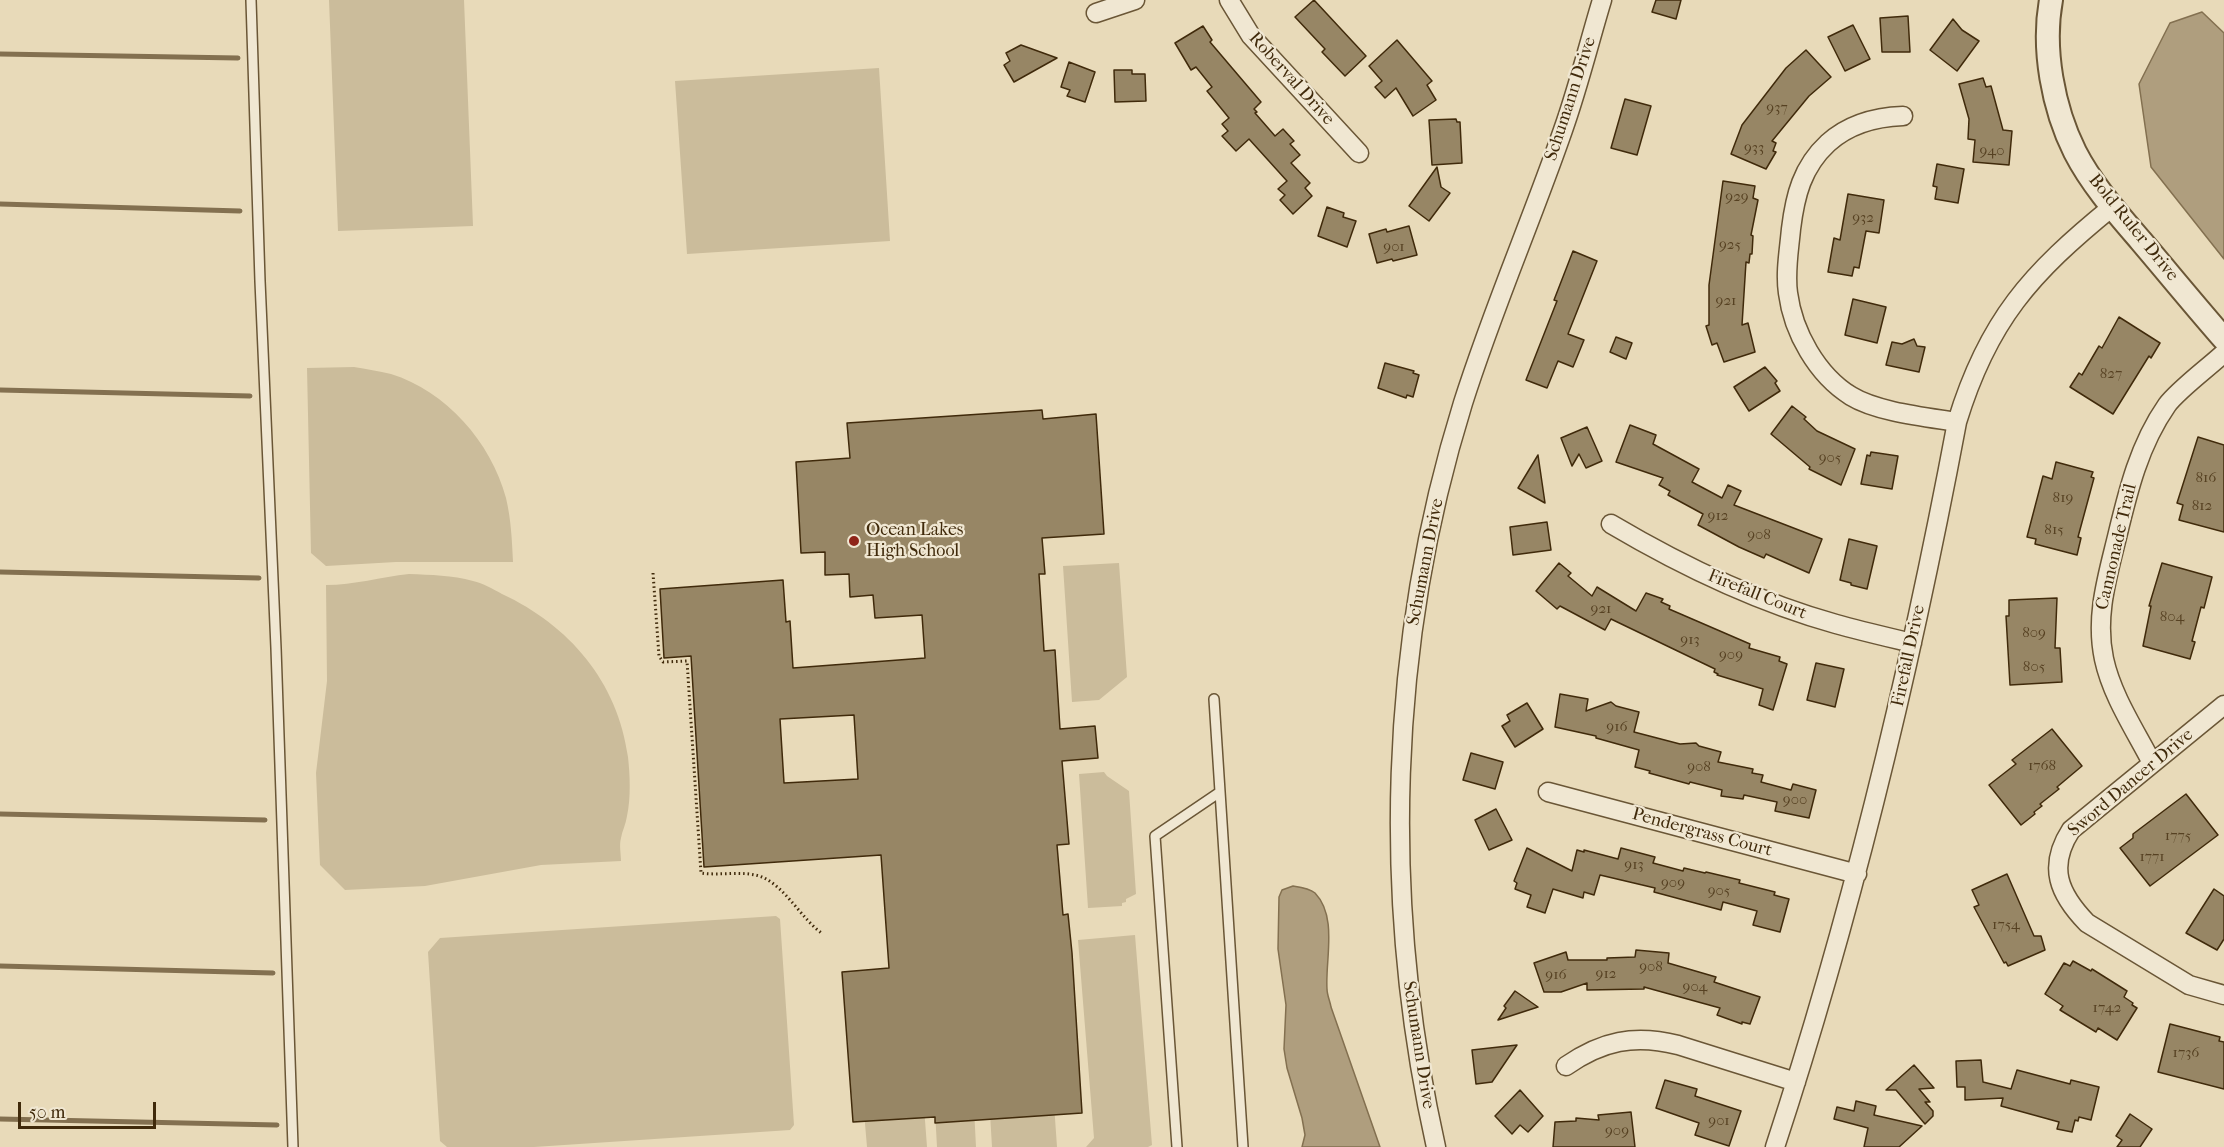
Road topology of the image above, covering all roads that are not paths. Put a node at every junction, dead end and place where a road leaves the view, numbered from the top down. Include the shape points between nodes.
1 (251, 0) edge
2 (1135, 0) edge
3 (1229, 0) edge
4 (1602, 0) edge
5 (2051, 0) edge
6 (1096, 13) dead end
7 (1903, 116) dead end
8 (1359, 153) dead end
9 (2112, 207) junction
10 (2224, 339) edge
11 (2224, 352) edge
12 (1957, 422) junction
13 (1611, 524) dead end
14 (1912, 643) junction
15 (1214, 699) dead end
16 (2224, 705) edge
17 (2152, 763) junction
18 (1220, 792) junction
19 (1548, 792) dead end
20 (1857, 874) junction
21 (2224, 995) edge
22 (1566, 1066) dead end
23 (1796, 1082) junction
24 (293, 1147) edge
25 (1177, 1147) edge
26 (1243, 1147) edge
27 (1436, 1147) edge
28 (1775, 1147) edge

1 - 24 lane
2 - 6 street
3 - 8 street, Roberval Drive via 1251,36
4 - 27 street, Schumann Drive via 1563,129 1462,405 1430,533 1413,631 1400,754 1402,912 1416,1045
5 - 9 street, Bold Ruler Drive via 2049,61 2060,109 2075,153
7 - 12 street via 1882,117 1846,130 1828,142 1811,164 1795,202 1788,292 1796,326 1808,349 1836,384 1852,396 1886,408
9 - 10 street, Bold Ruler Drive
9 - 12 street, Firefall Drive via 2051,259 2010,307 1979,359
11 - 17 street, Cannonade Trail via 2168,404 2149,436 2128,492 2102,598 2104,659 2112,685
12 - 14 street, Firefall Drive
13 - 14 street, Firefall Court via 1670,558 1748,594 1829,622
14 - 20 street, Firefall Drive
15 - 18 lane
16 - 17 street, Sword Dancer Drive
17 - 21 street, Sword Dancer Drive via 2071,830 2058,858 2062,889 2087,923 2189,985
18 - 25 lane via 1155,836
18 - 26 lane
19 - 20 street, Pendergrass Court
20 - 23 street, Firefall Drive
22 - 23 street via 1603,1045 1643,1039 1678,1045
23 - 28 street, Firefall Drive

